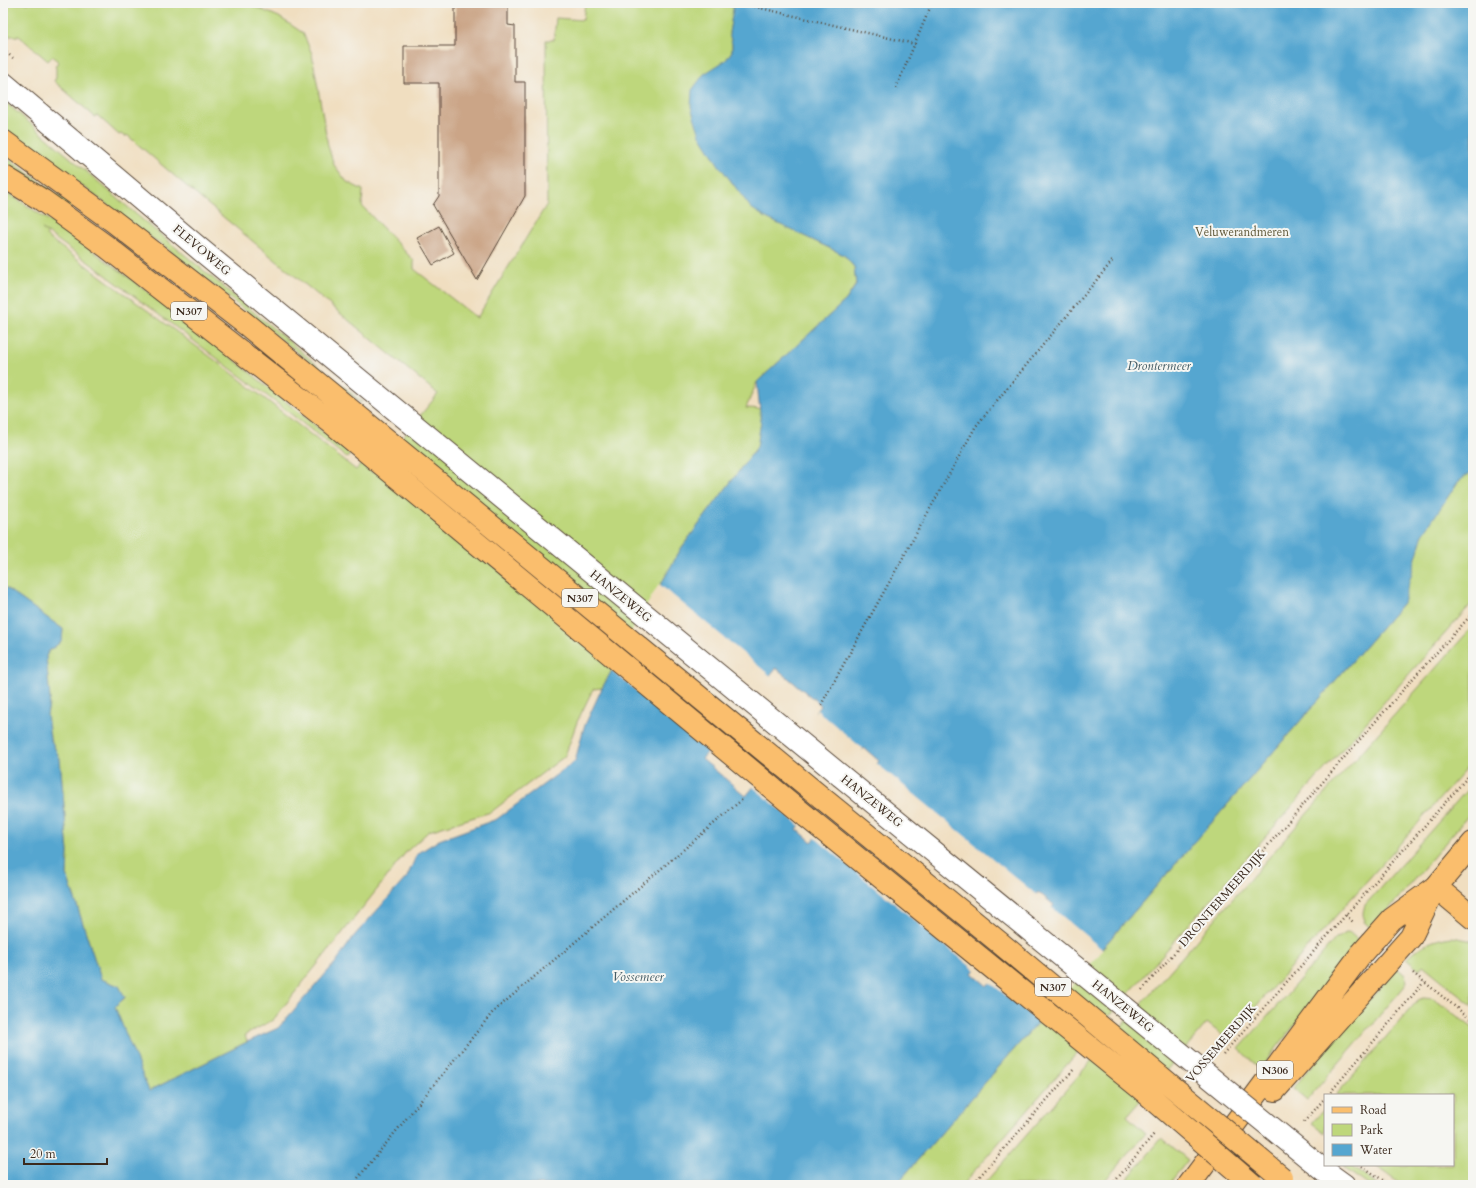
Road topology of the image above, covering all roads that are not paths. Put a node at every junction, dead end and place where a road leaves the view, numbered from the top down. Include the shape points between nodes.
1 (3, 83) edge
2 (3, 141) edge
3 (3, 176) edge
4 (402, 415) joint
5 (1469, 856) edge
6 (1436, 887) junction
7 (1473, 918) edge
8 (1189, 1185) edge
9 (1253, 1185) edge
10 (1290, 1185) edge
11 (1344, 1185) edge

1 - 4 street, FLEVOWEG
2 - 10 main road, N307, bridge via 114,221 247,325 1006,948
3 - 9 main road, N307, bridge via 42,200 107,247 332,423 795,807 1126,1077
4 - 11 street, HANZEWEG, bridge
5 - 6 main road, N306
6 - 7 main road
6 - 8 main road, N306 via 1411,937 1382,972

